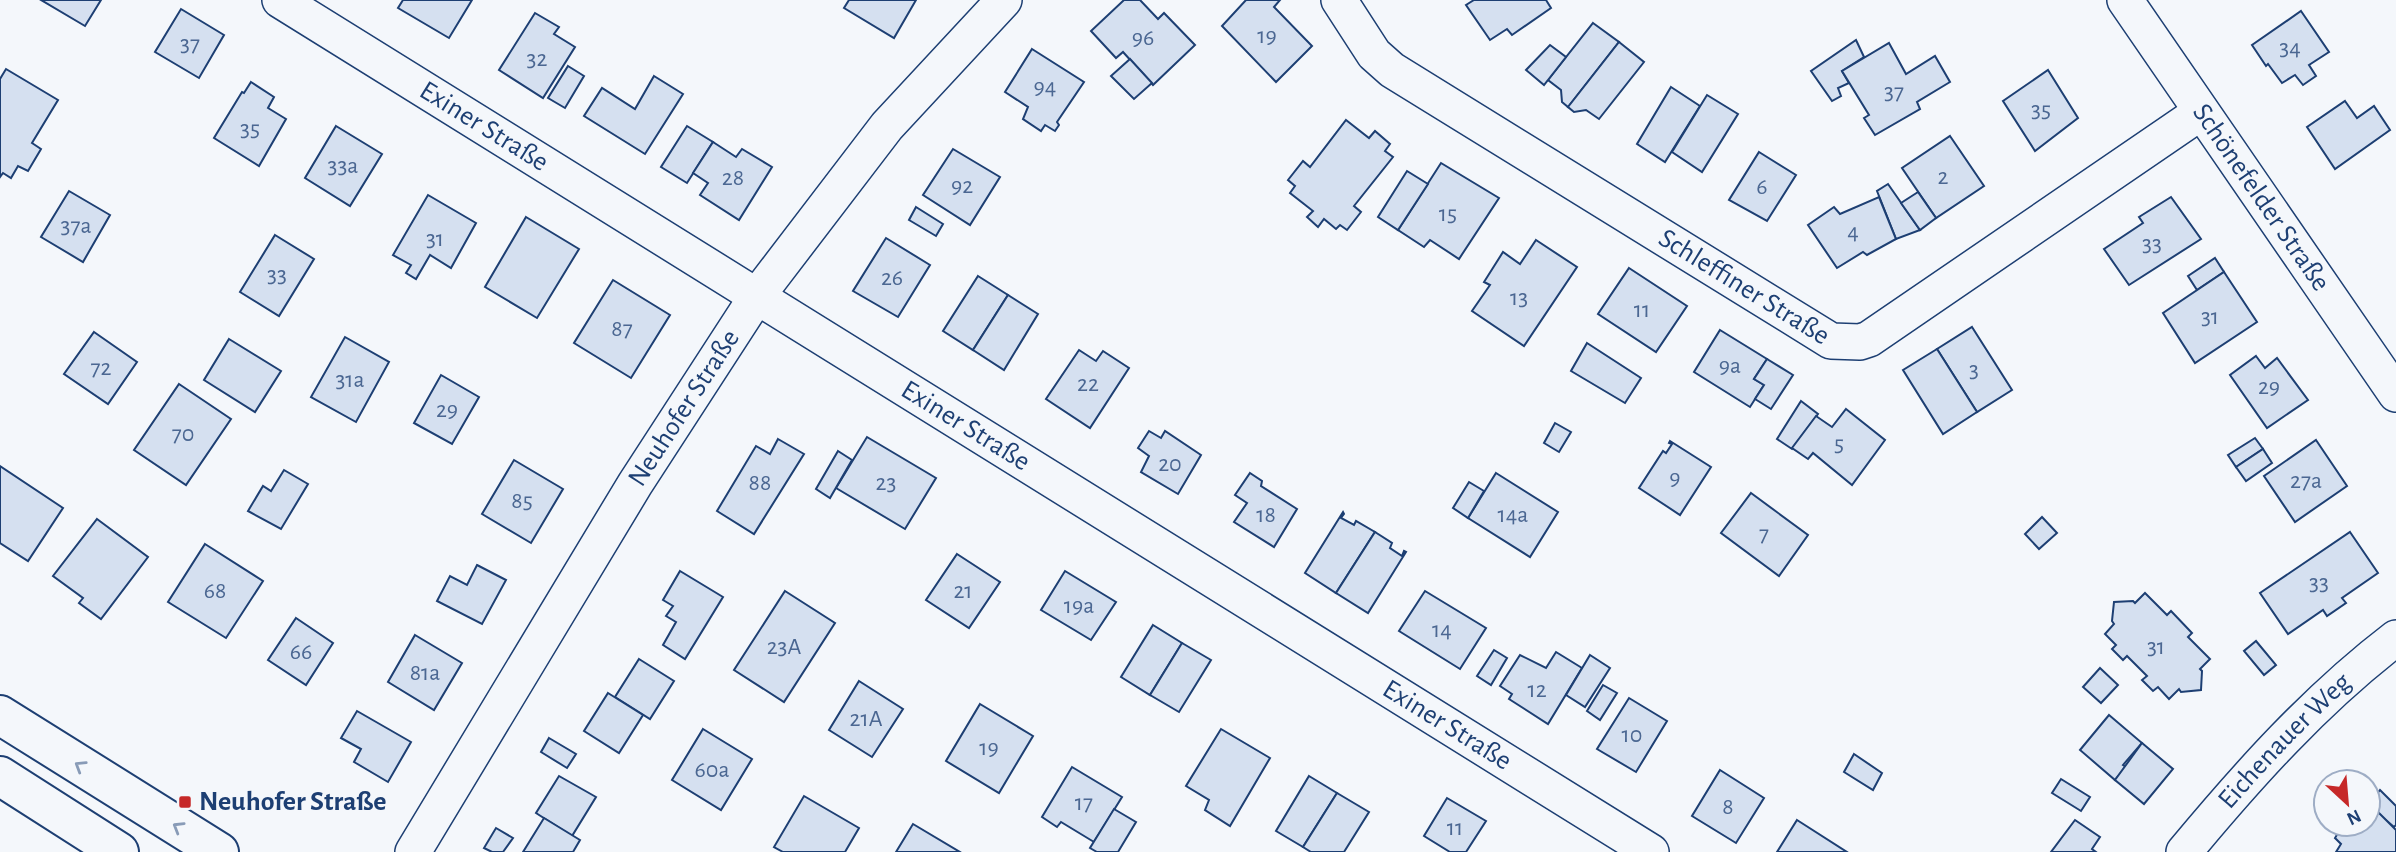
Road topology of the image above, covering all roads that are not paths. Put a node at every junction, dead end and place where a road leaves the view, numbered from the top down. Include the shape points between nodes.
1 (280, 0) edge
2 (1004, 0) edge
3 (1339, 0) edge
4 (2125, 0) edge
5 (2201, 112) junction
6 (757, 296) junction
7 (2396, 394) edge
8 (2396, 638) edge
9 (0, 715) edge
10 (0, 776) edge
11 (120, 852) edge
12 (219, 852) edge
13 (413, 852) edge
14 (1651, 852) edge
15 (2185, 852) edge

1 - 6 street, Exiner Straße
2 - 6 street, Neuhofer Straße via 887,126
3 - 5 street, Schleffiner Straße via 1374,54 1392,70 1831,341 1869,339
4 - 5 street, Schönefelder Straße
5 - 7 street, Schönefelder Straße
6 - 13 street, Neuhofer Straße via 635,484
6 - 14 street, Exiner Straße
8 - 15 street, Eichenauer Weg via 2300,724 2232,794
12 -> 9 main road
10 - 11 main road

